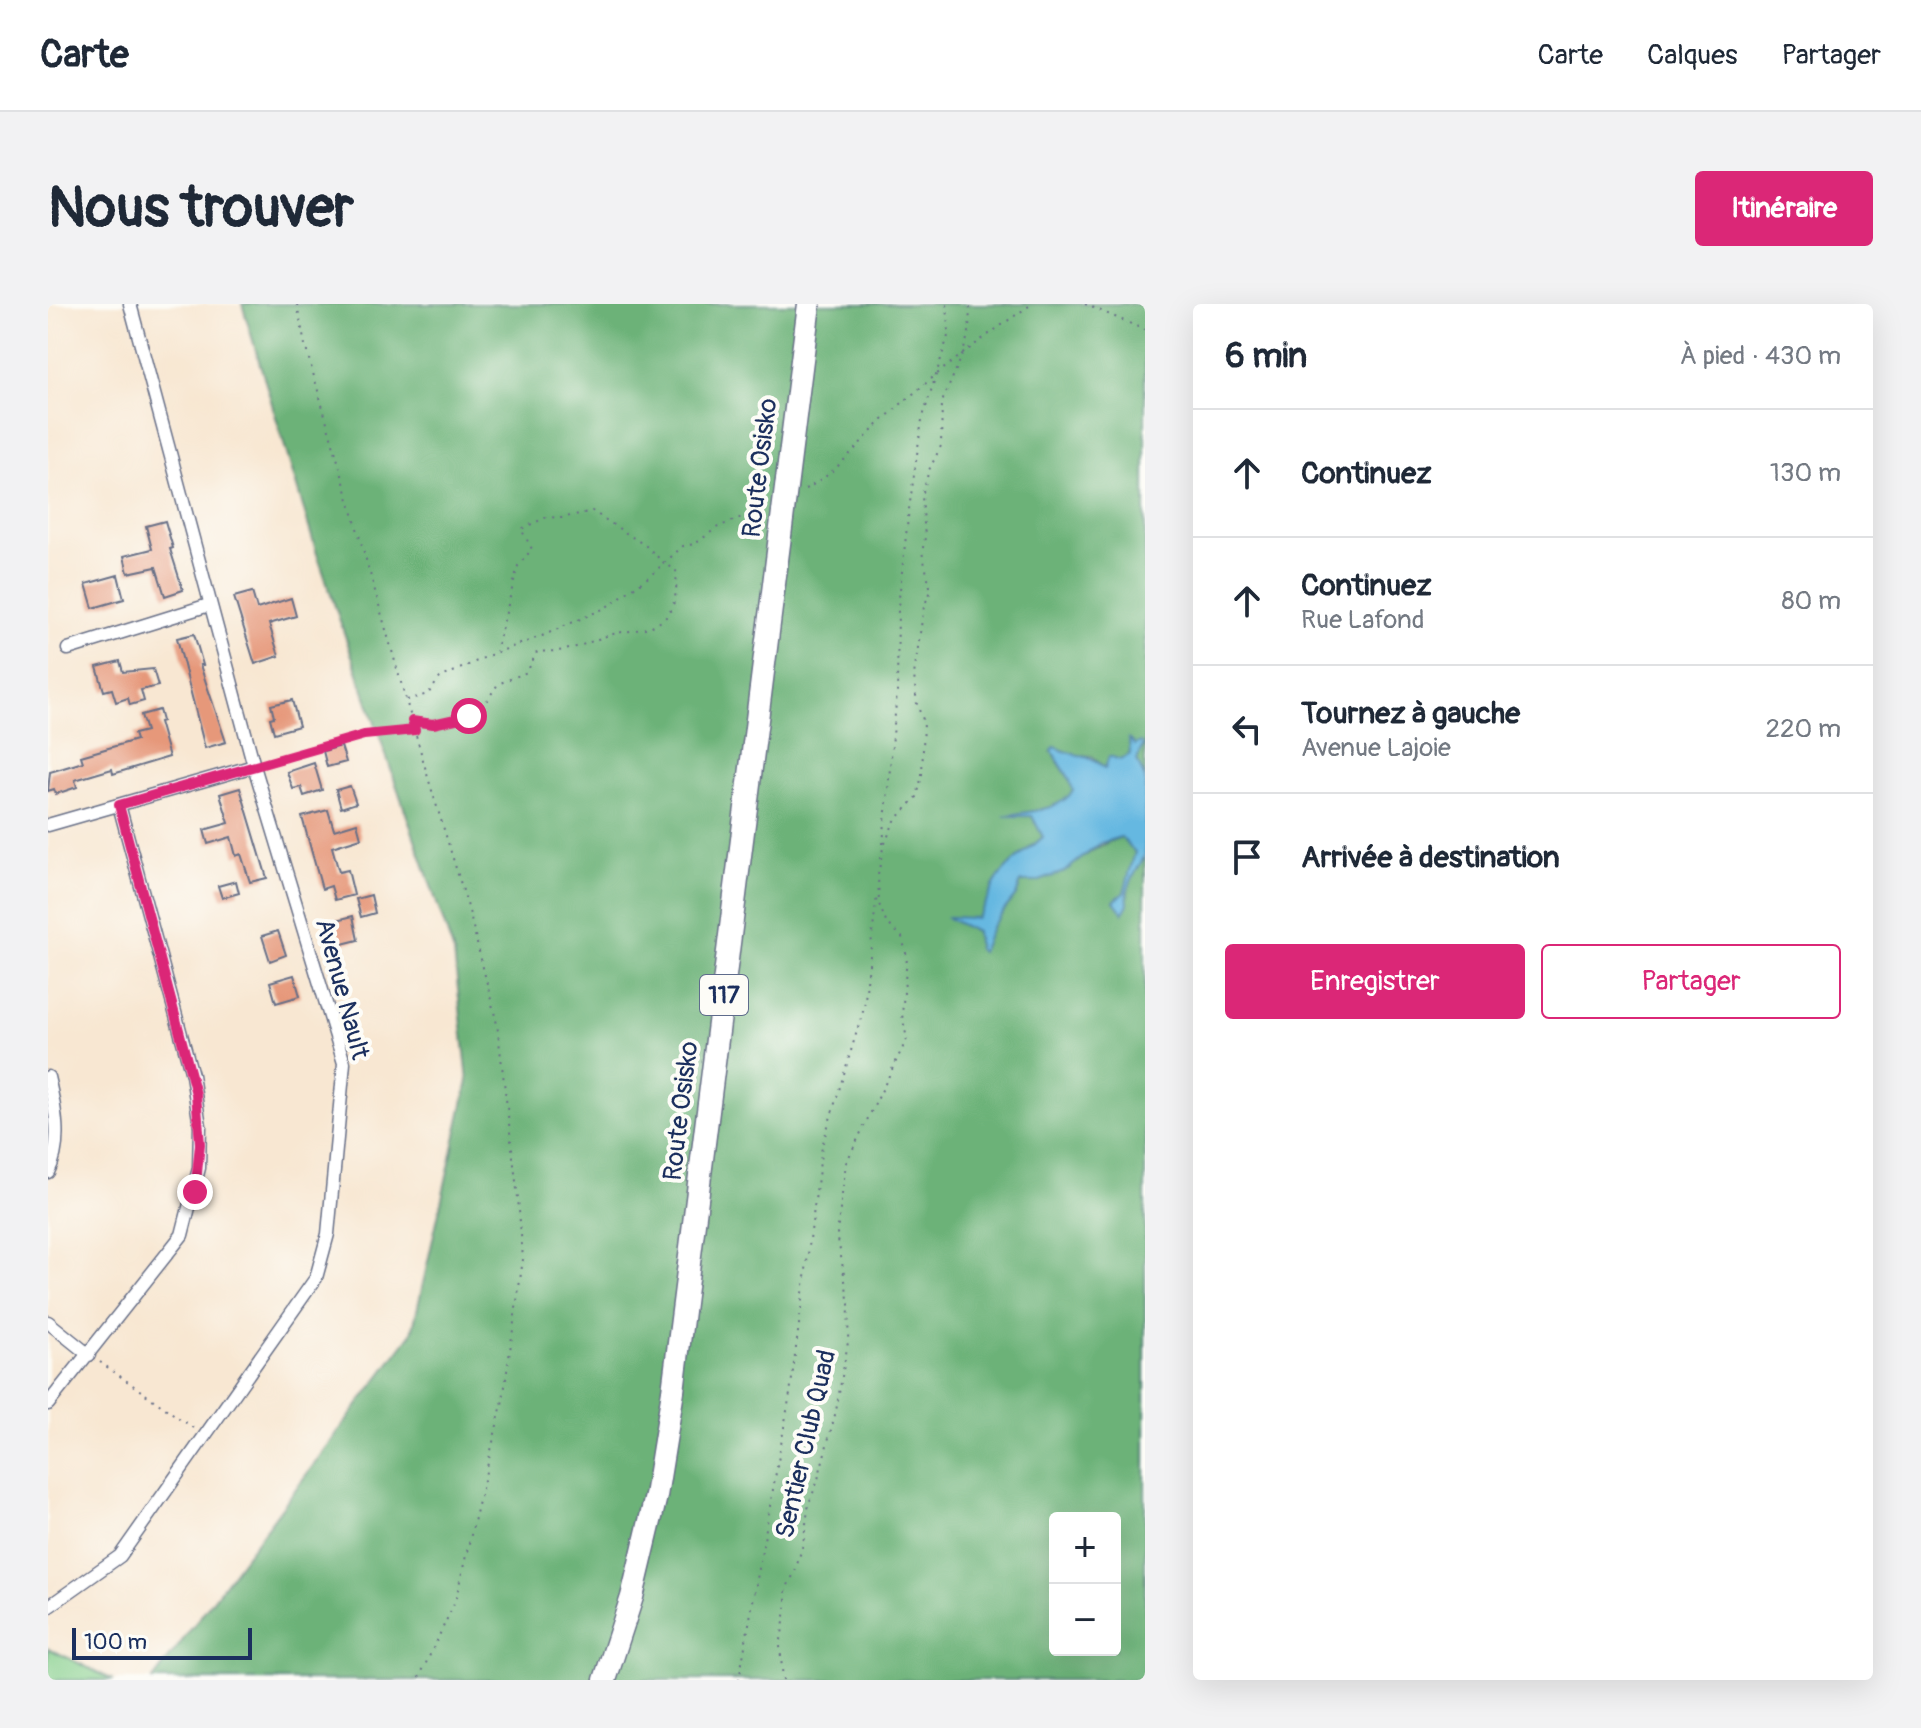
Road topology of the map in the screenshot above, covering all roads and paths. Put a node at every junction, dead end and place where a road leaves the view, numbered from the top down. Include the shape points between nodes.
1 (130, 304) edge
2 (297, 304) edge
3 (809, 304) edge
4 (947, 304) edge
5 (970, 304) edge
6 (1032, 304) edge
7 (1085, 304) edge
8 (1145, 330) edge
9 (962, 356) junction
10 (935, 378) junction
11 (785, 498) junction
12 (664, 563) junction
13 (209, 605) junction
14 (68, 649) dead end
15 (496, 653) junction
16 (406, 700) junction
17 (412, 721) junction
18 (415, 730) junction
19 (254, 766) junction
20 (119, 805) junction
21 (48, 825) edge
22 (883, 848) junction
23 (878, 886) junction
24 (48, 1077) edge
25 (48, 1172) edge
26 (48, 1322) edge
27 (89, 1355) junction
28 (48, 1404) edge
29 (205, 1436) junction
30 (48, 1607) edge
31 (418, 1680) edge
32 (605, 1680) edge
33 (739, 1680) edge
34 (783, 1680) edge

1 - 13 street, Avenue Nault
2 - 16 path
3 - 11 highway, Route Osisko / 117
4 - 10 path via 949,333
5 - 9 path
6 - 9 path
7 - 8 path
9 - 10 path
9 - 22 path via 942,402 941,446 922,496 922,552 931,591 914,675 924,722 922,775 917,797 894,822
10 - 11 path via 862,439 824,479
10 - 22 path via 922,420 898,607 897,692
11 - 12 path via 718,527
11 - 32 highway, Route Osisko / 117 via 673,1391 656,1496
12 - 15 path via 605,608
12 - 15 path via 592,511 547,517 521,529 532,549 518,566
12 - 17 path via 676,570 677,586 666,618 568,650 537,652 527,672 498,684 482,708 469,716 433,724
13 - 14 street
13 - 19 street, Avenue Nault
15 - 16 path via 440,678 428,694
16 - 17 path
17 - 18 path
18 - 19 path via 364,735
18 - 31 path via 497,1024 523,1259 503,1400 455,1602
19 - 20 street
19 - 29 street, Avenue Nault via 344,1063 328,1234 316,1278
20 - 21 street
20 - 27 street via 192,1075 200,1126 199,1168 182,1235
22 - 23 path
23 - 33 path via 864,1008 822,1146 790,1394
23 - 34 path, Sentier Club Quad via 886,922 902,937 907,957 902,1015 907,1039 846,1163 837,1233 849,1304 848,1342 803,1544 786,1589 780,1646
24 - 25 street via 57,1139
26 - 27 street
27 - 28 street
27 - 29 path
29 - 30 street, Avenue Nault via 120,1556

